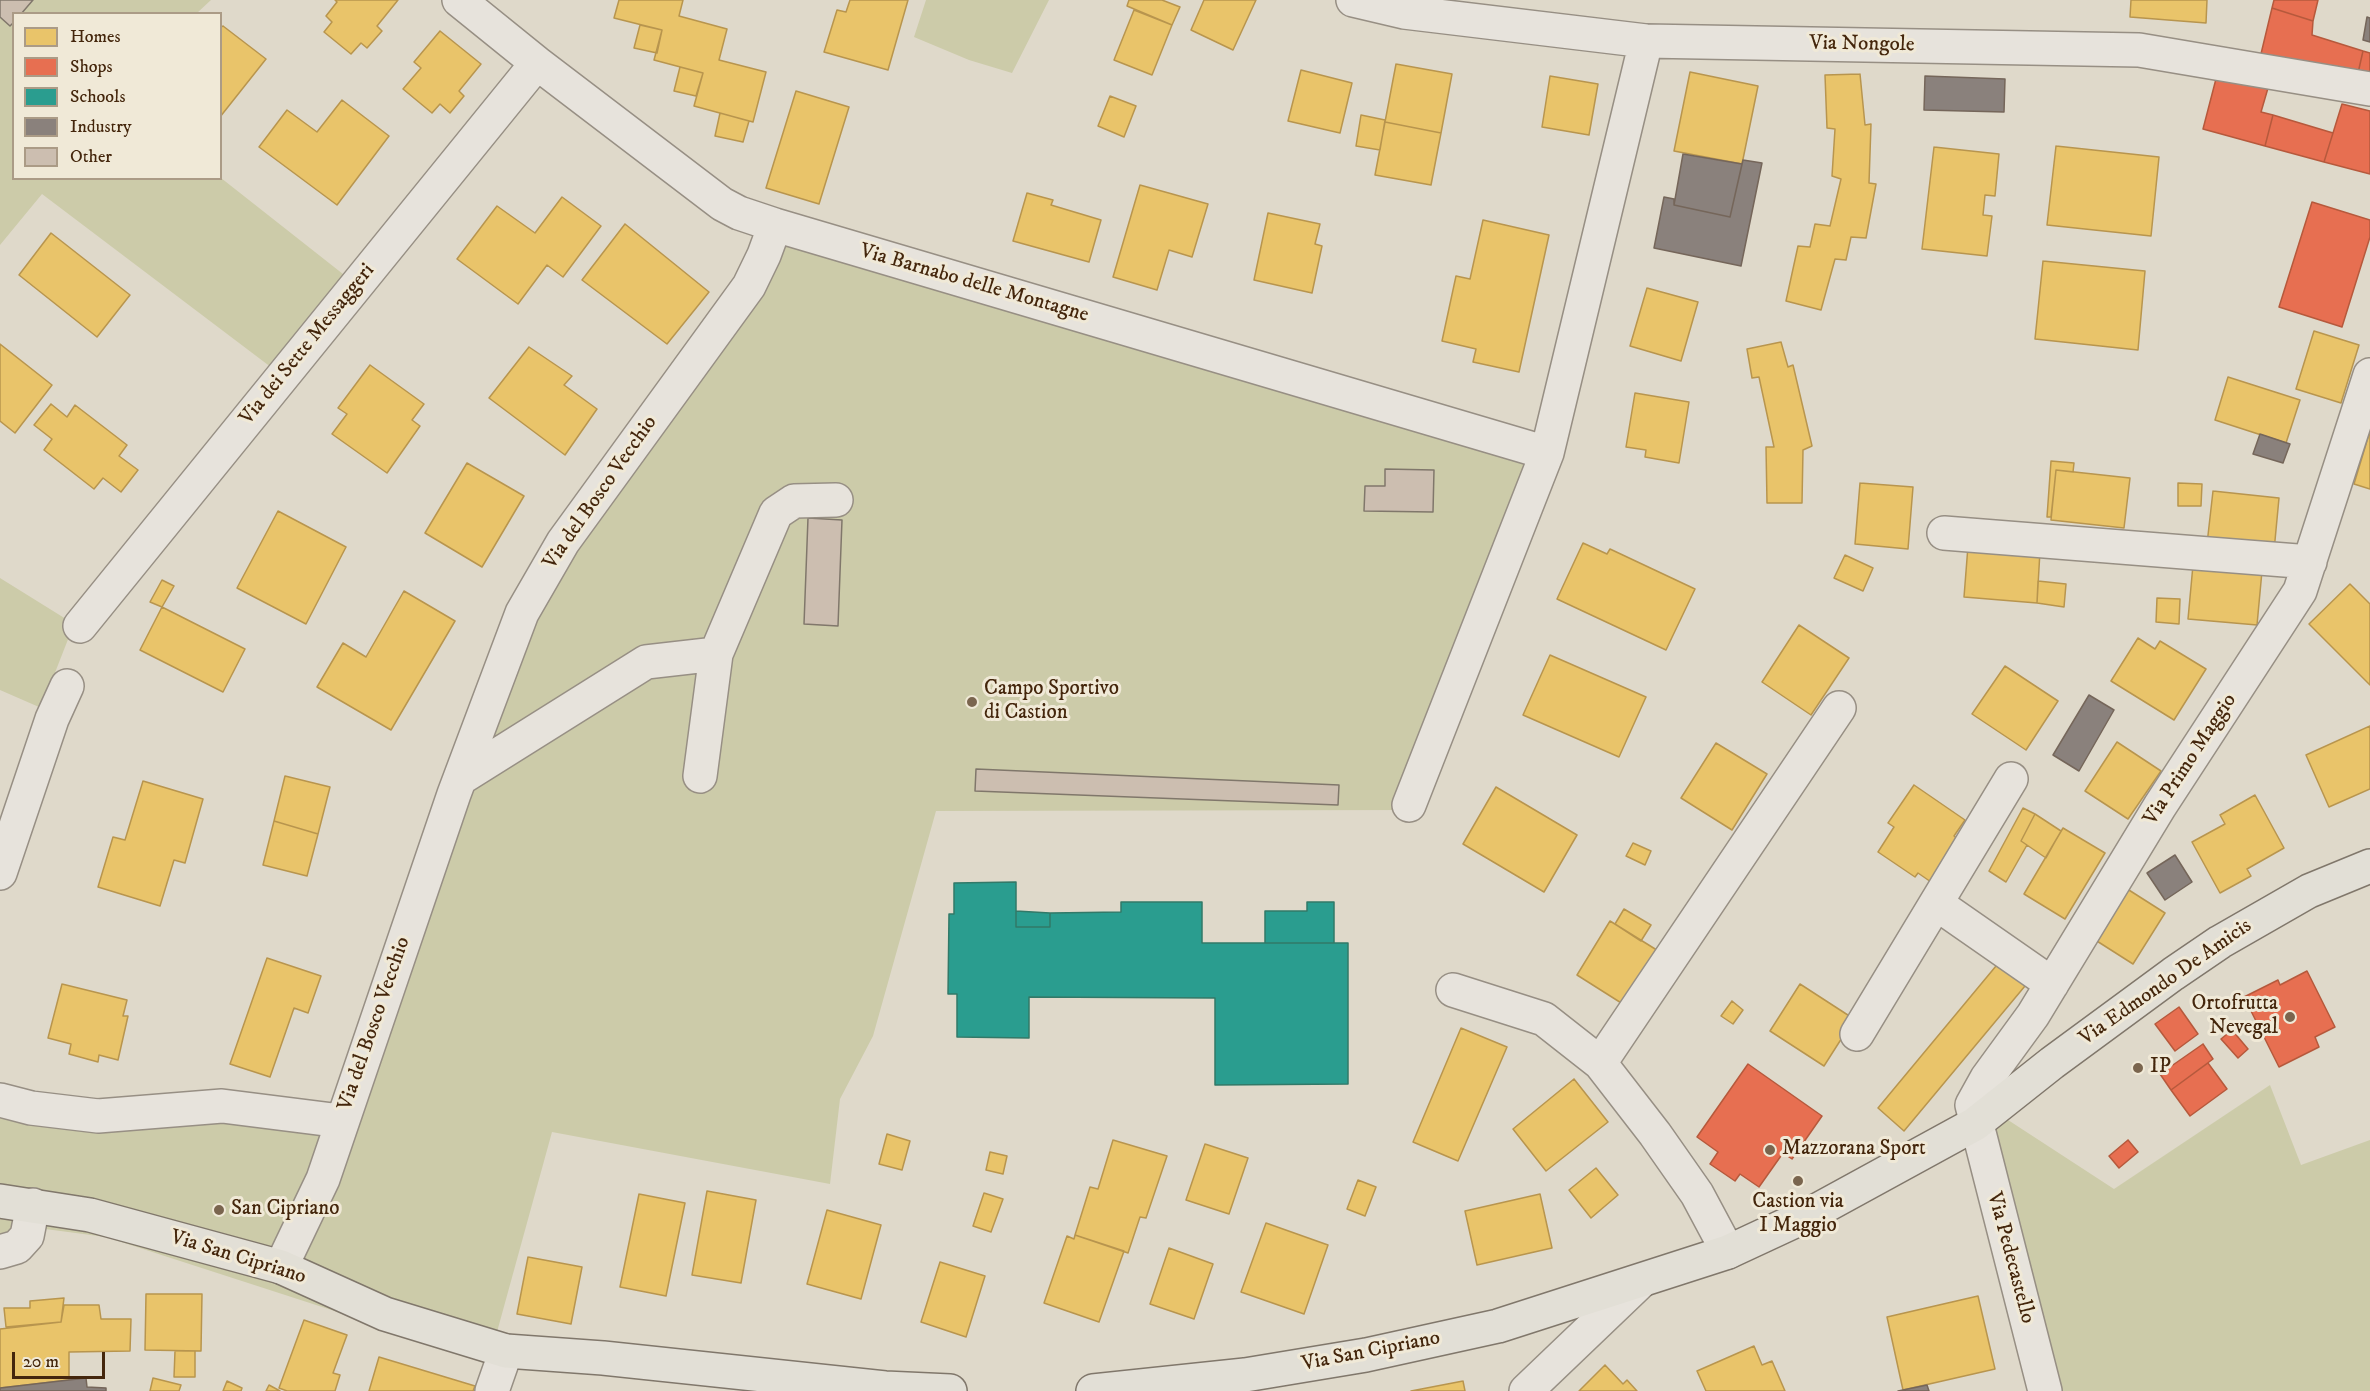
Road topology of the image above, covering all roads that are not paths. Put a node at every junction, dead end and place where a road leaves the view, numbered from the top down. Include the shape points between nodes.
1 (459, 0) edge
2 (1353, 0) edge
3 (1646, 40) junction
4 (537, 63) junction
5 (2370, 89) edge
6 (775, 225) junction
7 (2370, 375) edge
8 (1546, 453) junction
9 (836, 500) dead end
10 (1944, 533) dead end
11 (2310, 562) junction
12 (80, 626) dead end
13 (716, 654) junction
14 (67, 686) dead end
15 (1839, 708) dead end
16 (700, 776) dead end
17 (461, 778) junction
18 (2011, 778) dead end
19 (1409, 805) dead end
20 (2370, 866) edge
21 (0, 873) edge
22 (1937, 904) junction
23 (2052, 984) junction
24 (1453, 990) dead end
25 (1857, 1034) dead end
26 (1600, 1063) junction
27 (0, 1100) edge
28 (341, 1121) junction
29 (1975, 1124) junction
30 (0, 1201) edge
31 (33, 1205) junction
32 (0, 1252) edge
33 (1728, 1252) junction
34 (281, 1267) junction
35 (1641, 1281) junction
36 (506, 1351) junction
37 (741, 1382) edge
38 (885, 1389) edge
39 (492, 1391) edge
40 (950, 1391) edge
41 (1093, 1391) edge
42 (1526, 1391) edge
43 (2045, 1391) edge

1 - 4 street, Via Barnabo delle Montagne
2 - 3 street, Via Nongole via 1404,12
3 - 5 street, Via Nongole via 2139,50
3 - 8 street
4 - 6 street, Via Barnabo delle Montagne via 722,204
4 - 12 street, Via dei Sette Messaggeri
6 - 8 street, Via Barnabo delle Montagne
6 - 17 street, Via del Bosco Vecchio via 749,286 563,542 536,587 522,613
7 - 11 street, Via Primo Maggio
8 - 19 street
9 - 13 street via 794,501 776,513
10 - 11 street
11 - 23 street, Via Primo Maggio via 2300,591 2160,806
13 - 16 street
13 - 17 street via 646,662
14 - 21 street
15 - 26 street
17 - 28 street, Via del Bosco Vecchio
18 - 22 street
20 - 29 main road, Via Edmondo De Amicis via 2309,891 2220,942 2052,1063
22 - 23 street
22 - 25 street
23 - 29 street, Via Primo Maggio via 1972,1105
24 - 26 street via 1544,1019
26 - 33 street via 1697,1194
27 - 28 street via 98,1116 222,1106
28 - 34 street, Via del Bosco Vecchio via 323,1179
29 - 33 main road, Via San Cipriano via 1814,1212
29 - 43 street, Via Pedecastello
30 - 31 main road, Via San Cipriano
31 - 32 street via 27,1236 17,1247
31 - 34 main road, Via San Cipriano via 90,1215
33 - 35 main road, Via San Cipriano
34 - 36 main road, Via San Cipriano via 386,1314
35 - 41 main road, Via San Cipriano via 1498,1326 1366,1355 1245,1375
35 - 42 street, Via San Cipriano
36 - 37 main road, Via San Cipriano via 603,1358
36 - 39 street
37 - 38 main road, Via San Cipriano
38 - 40 main road, Via San Cipriano

